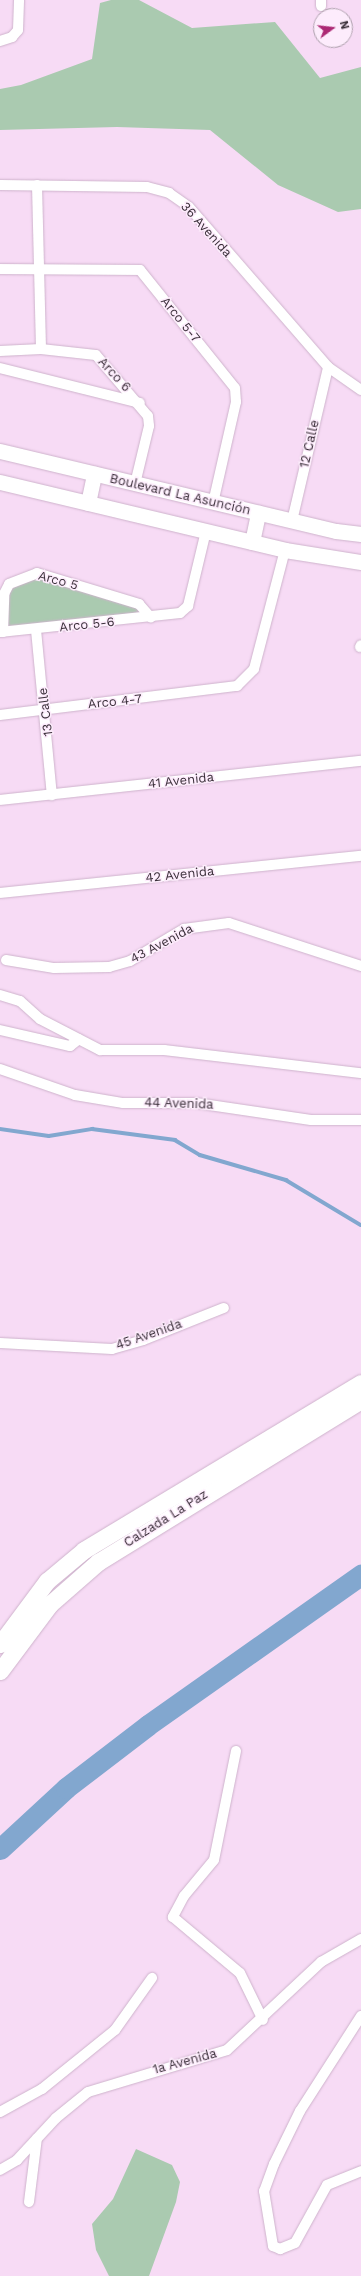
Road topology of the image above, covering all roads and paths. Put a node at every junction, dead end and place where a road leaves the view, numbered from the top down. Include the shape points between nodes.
1 (18, 0) edge
2 (0, 41) edge
3 (0, 184) edge
4 (37, 185) junction
5 (40, 268) junction
6 (0, 269) edge
7 (41, 348) junction
8 (0, 351) edge
9 (328, 367) junction
10 (0, 368) edge
11 (361, 390) edge
12 (140, 403) junction
13 (0, 451) edge
14 (94, 474) junction
15 (0, 482) edge
16 (135, 484) junction
17 (88, 503) junction
18 (213, 503) junction
19 (258, 513) junction
20 (292, 521) junction
21 (206, 531) junction
22 (361, 534) edge
23 (252, 542) junction
24 (285, 550) junction
25 (361, 562) edge
26 (151, 618) junction
27 (36, 630) junction
28 (1, 632) edge
29 (45, 710) junction
30 (0, 715) edge
31 (361, 761) edge
32 (52, 795) junction
33 (0, 800) edge
34 (361, 856) edge
35 (0, 893) edge
36 (6, 960) dead end
37 (361, 966) edge
38 (0, 995) edge
39 (0, 1030) edge
40 (79, 1039) junction
41 (0, 1069) edge
42 (361, 1073) edge
43 (361, 1120) edge
44 (224, 1308) dead end
45 (0, 1343) edge
46 (361, 1383) edge
47 (361, 1400) edge
48 (0, 1644) edge
49 (0, 1671) edge
50 (236, 1751) dead end
51 (361, 1938) edge
52 (152, 1978) dead end
53 (361, 2016) edge
54 (263, 2020) junction
55 (0, 2112) edge
56 (37, 2138) junction
57 (0, 2170) edge
58 (361, 2172) edge
59 (29, 2202) dead end

1 - 2 street via 19,25 15,34
3 - 4 street, 36 Avenida
4 - 5 street
4 - 9 street, 36 Avenida via 147,187 169,193 188,207
5 - 6 street, Arco 5-7
5 - 7 street
5 - 18 street, Arco 5-7 via 140,270 226,376 234,388 236,402
7 - 8 street, Arco 6
7 - 12 street, Arco 6 via 96,355
9 - 11 street, 36 Avenida
9 - 20 street, 12 Calle
10 - 12 street
12 - 16 street, Arco 6 via 150,426
13 - 14 main road, Boulevard La Asunción
14 - 16 main road, Boulevard La Asunción
14 - 17 main road
15 - 17 main road
16 - 18 main road, Boulevard La Asunción
17 - 21 main road
18 - 19 main road, Boulevard La Asunción
19 - 20 main road, Boulevard La Asunción
19 - 23 main road
20 - 22 main road, Boulevard La Asunción
21 - 23 main road
21 - 26 street, Arco 5-6 via 188,606 174,615
23 - 24 main road
24 - 25 main road
24 - 29 street, Arco 4-7 via 254,669 244,681 230,689
26 - 27 street, Arco 5-6
26 - 28 street, Arco 5 via 139,604 37,573 9,584 4,594
27 - 28 street, Arco 5-6
27 - 29 street, 13 Calle
29 - 30 street, Arco 4-7
29 - 32 street, 13 Calle
31 - 32 street, 41 Avenida
32 - 33 street, 41 Avenida
34 - 35 street, 42 Avenida
36 - 37 street, 43 Avenida via 54,968 109,967 130,962 184,929 229,923
38 - 40 street via 20,1000 40,1019 78,1036
39 - 40 street via 70,1046
40 - 42 street via 100,1050 164,1050
41 - 43 street, 44 Avenida via 75,1095 124,1103 203,1104 311,1120
44 - 45 street, 45 Avenida via 143,1340 112,1349
46 - 48 main road, Calzada La Paz via 84,1550 47,1581
47 - 49 main road, Calzada La Paz via 98,1562 50,1604
50 - 54 street via 214,1860 184,1896 173,1917 236,1969
51 - 54 street, 1a Avenida via 321,1962
52 - 55 street via 115,2030 42,2089
53 - 58 street via 300,2112 264,2191 270,2240 280,2249 294,2243 327,2185
54 - 56 street, 1a Avenida via 227,2050 88,2092
56 - 57 street, 1a Avenida via 17,2160
56 - 59 street

